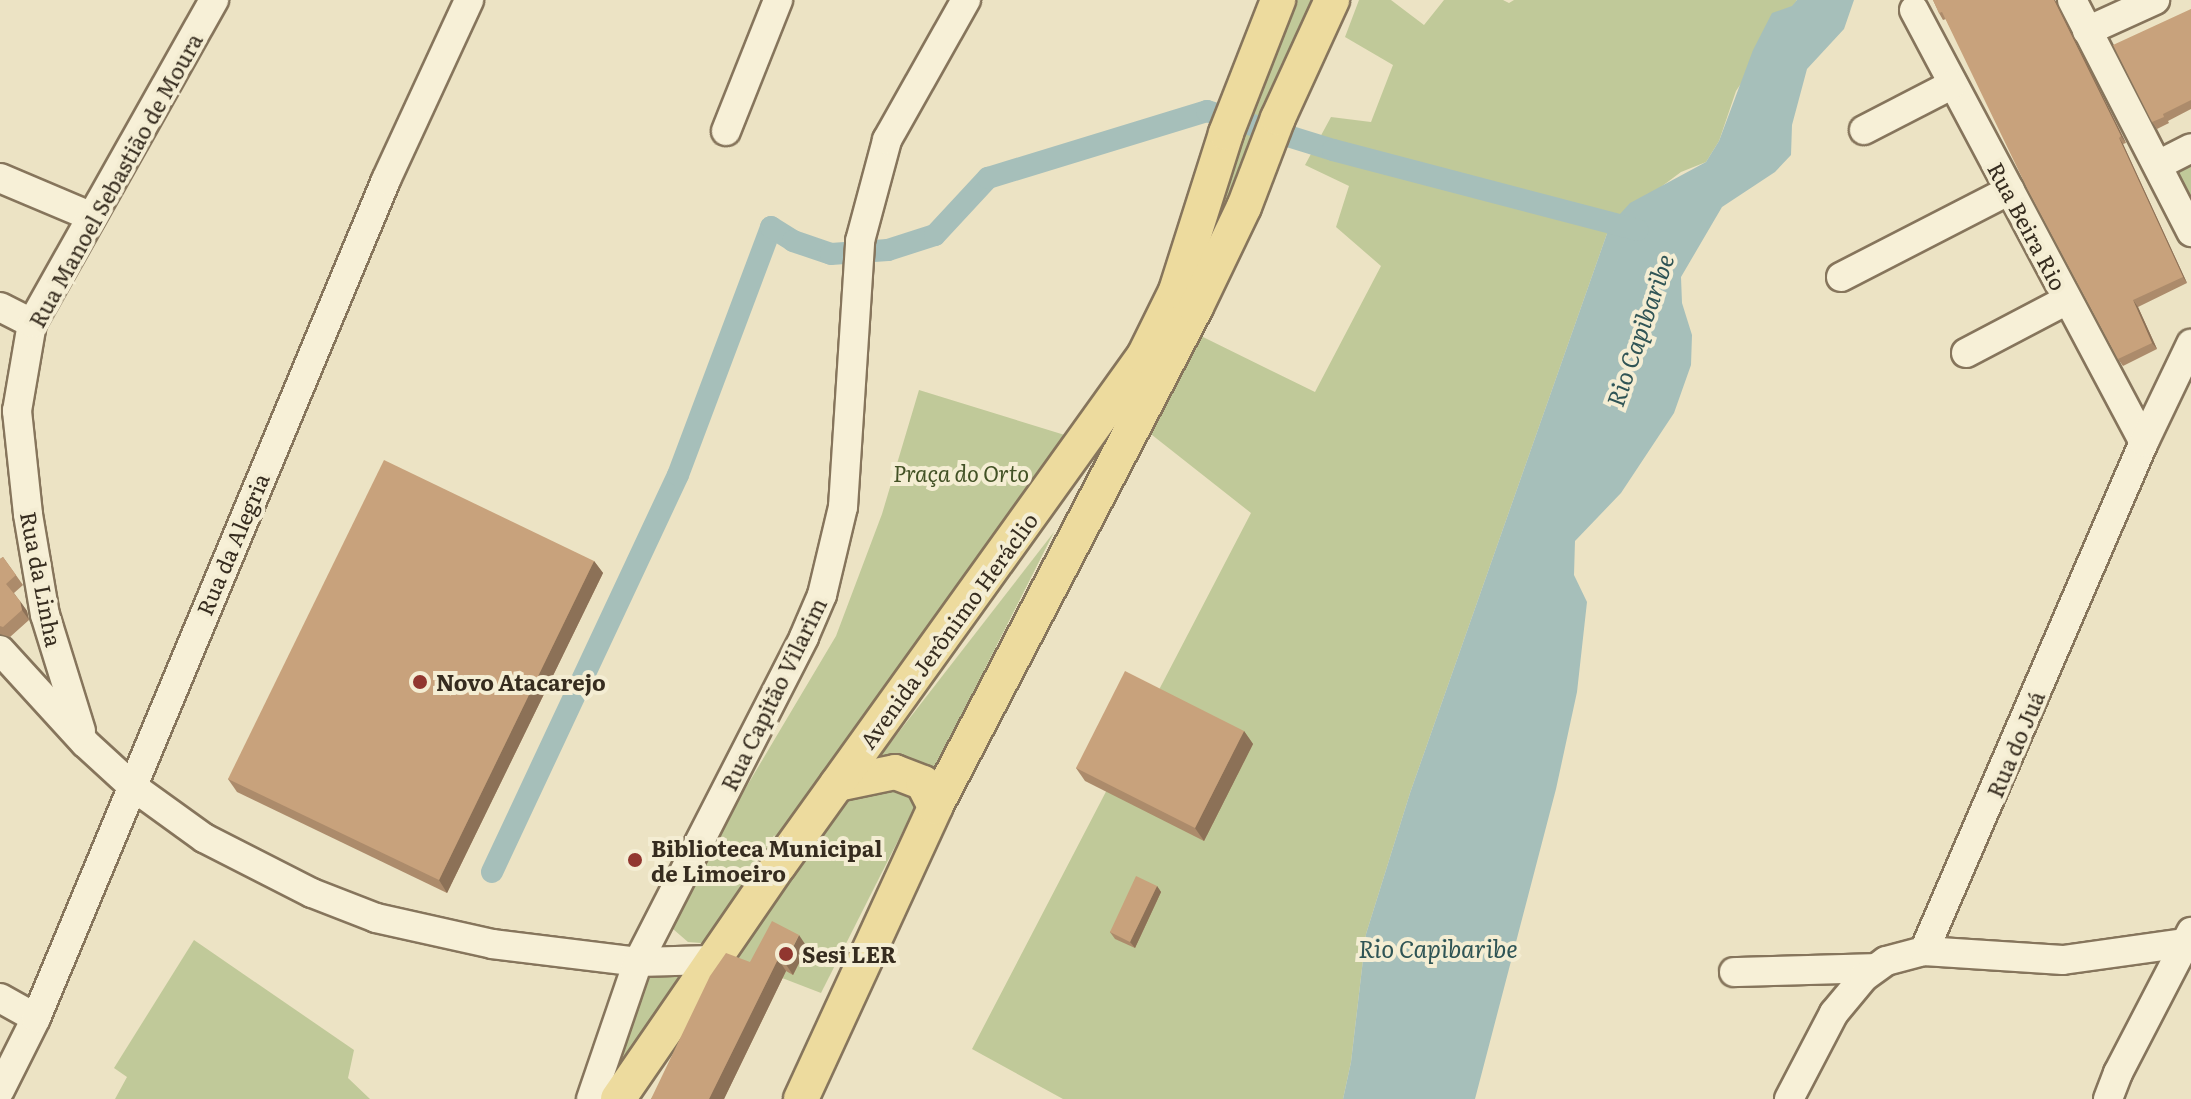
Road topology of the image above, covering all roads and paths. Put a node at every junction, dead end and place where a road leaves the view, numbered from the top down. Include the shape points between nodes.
1 (214, 0) edge
2 (469, 0) edge
3 (778, 0) edge
4 (966, 0) edge
5 (1278, 0) edge
6 (1332, 0) edge
7 (2072, 0) edge
8 (2155, 0) edge
9 (1914, 10) dead end
10 (2087, 31) junction
11 (1953, 84) junction
12 (1864, 130) dead end
13 (726, 131) dead end
14 (2191, 148) edge
15 (2158, 165) junction
16 (0, 178) edge
17 (2010, 190) junction
18 (90, 216) junction
19 (2191, 232) edge
20 (1841, 277) dead end
21 (2067, 300) junction
22 (0, 307) edge
23 (32, 323) junction
24 (2191, 344) edge
25 (1966, 353) dead end
26 (8, 406) edge
27 (2144, 442) junction
28 (0, 650) edge
29 (85, 743) junction
30 (837, 784) junction
31 (132, 786) junction
32 (935, 807) junction
33 (2190, 939) edge
34 (1924, 951) junction
35 (712, 960) junction
36 (638, 962) junction
37 (1874, 968) junction
38 (1734, 972) dead end
39 (0, 998) edge
40 (36, 1018) junction
41 (0, 1090) edge
42 (591, 1099) edge
43 (618, 1099) edge
44 (801, 1099) edge
45 (1789, 1099) edge
46 (2108, 1099) edge

1 - 18 street, Rua Manoel Sebastião de Moura
2 - 31 street, Rua da Alegria via 386,180
3 - 13 street
4 - 36 street, Rua Capitão Vilarim via 887,140 859,252 843,507 830,571 804,637
5 - 30 main road, Avenida Jerônimo Heráclio via 1226,133 1176,291 1144,356
6 - 32 main road via 1196,307
7 - 10 street
8 - 10 street
9 - 11 street, Rua Beira Rio
10 - 15 street
11 - 12 street
11 - 17 street, Rua Beira Rio
14 - 15 street
15 - 19 street
16 - 18 street
17 - 20 street
17 - 21 street, Rua Beira Rio
18 - 23 street, Rua Manoel Sebastião de Moura
21 - 25 street
21 - 27 street, Rua Beira Rio
22 - 23 street
23 - 26 street, Rua Manoel Sebastião de Moura
24 - 27 street, Rua do Juá
26 - 29 street, Rua da Linha via 45,615
27 - 34 street, Rua do Juá
28 - 29 street
29 - 31 street
30 - 32 main road via 879,773 910,776 923,783
30 - 35 main road, Avenida Jerônimo Heráclio
31 - 36 street via 177,821 269,874 376,918 492,944
31 - 40 street, Rua da Alegria
32 - 44 main road
33 - 34 street via 2063,960
33 - 46 street
34 - 37 street
35 - 36 street
35 - 43 main road, Avenida Jerônimo Heráclio
36 - 42 street, Rua Capitão Vilarim
37 - 38 street
37 - 45 street via 1834,1013
39 - 40 street
40 - 41 street, Rua da Alegria

